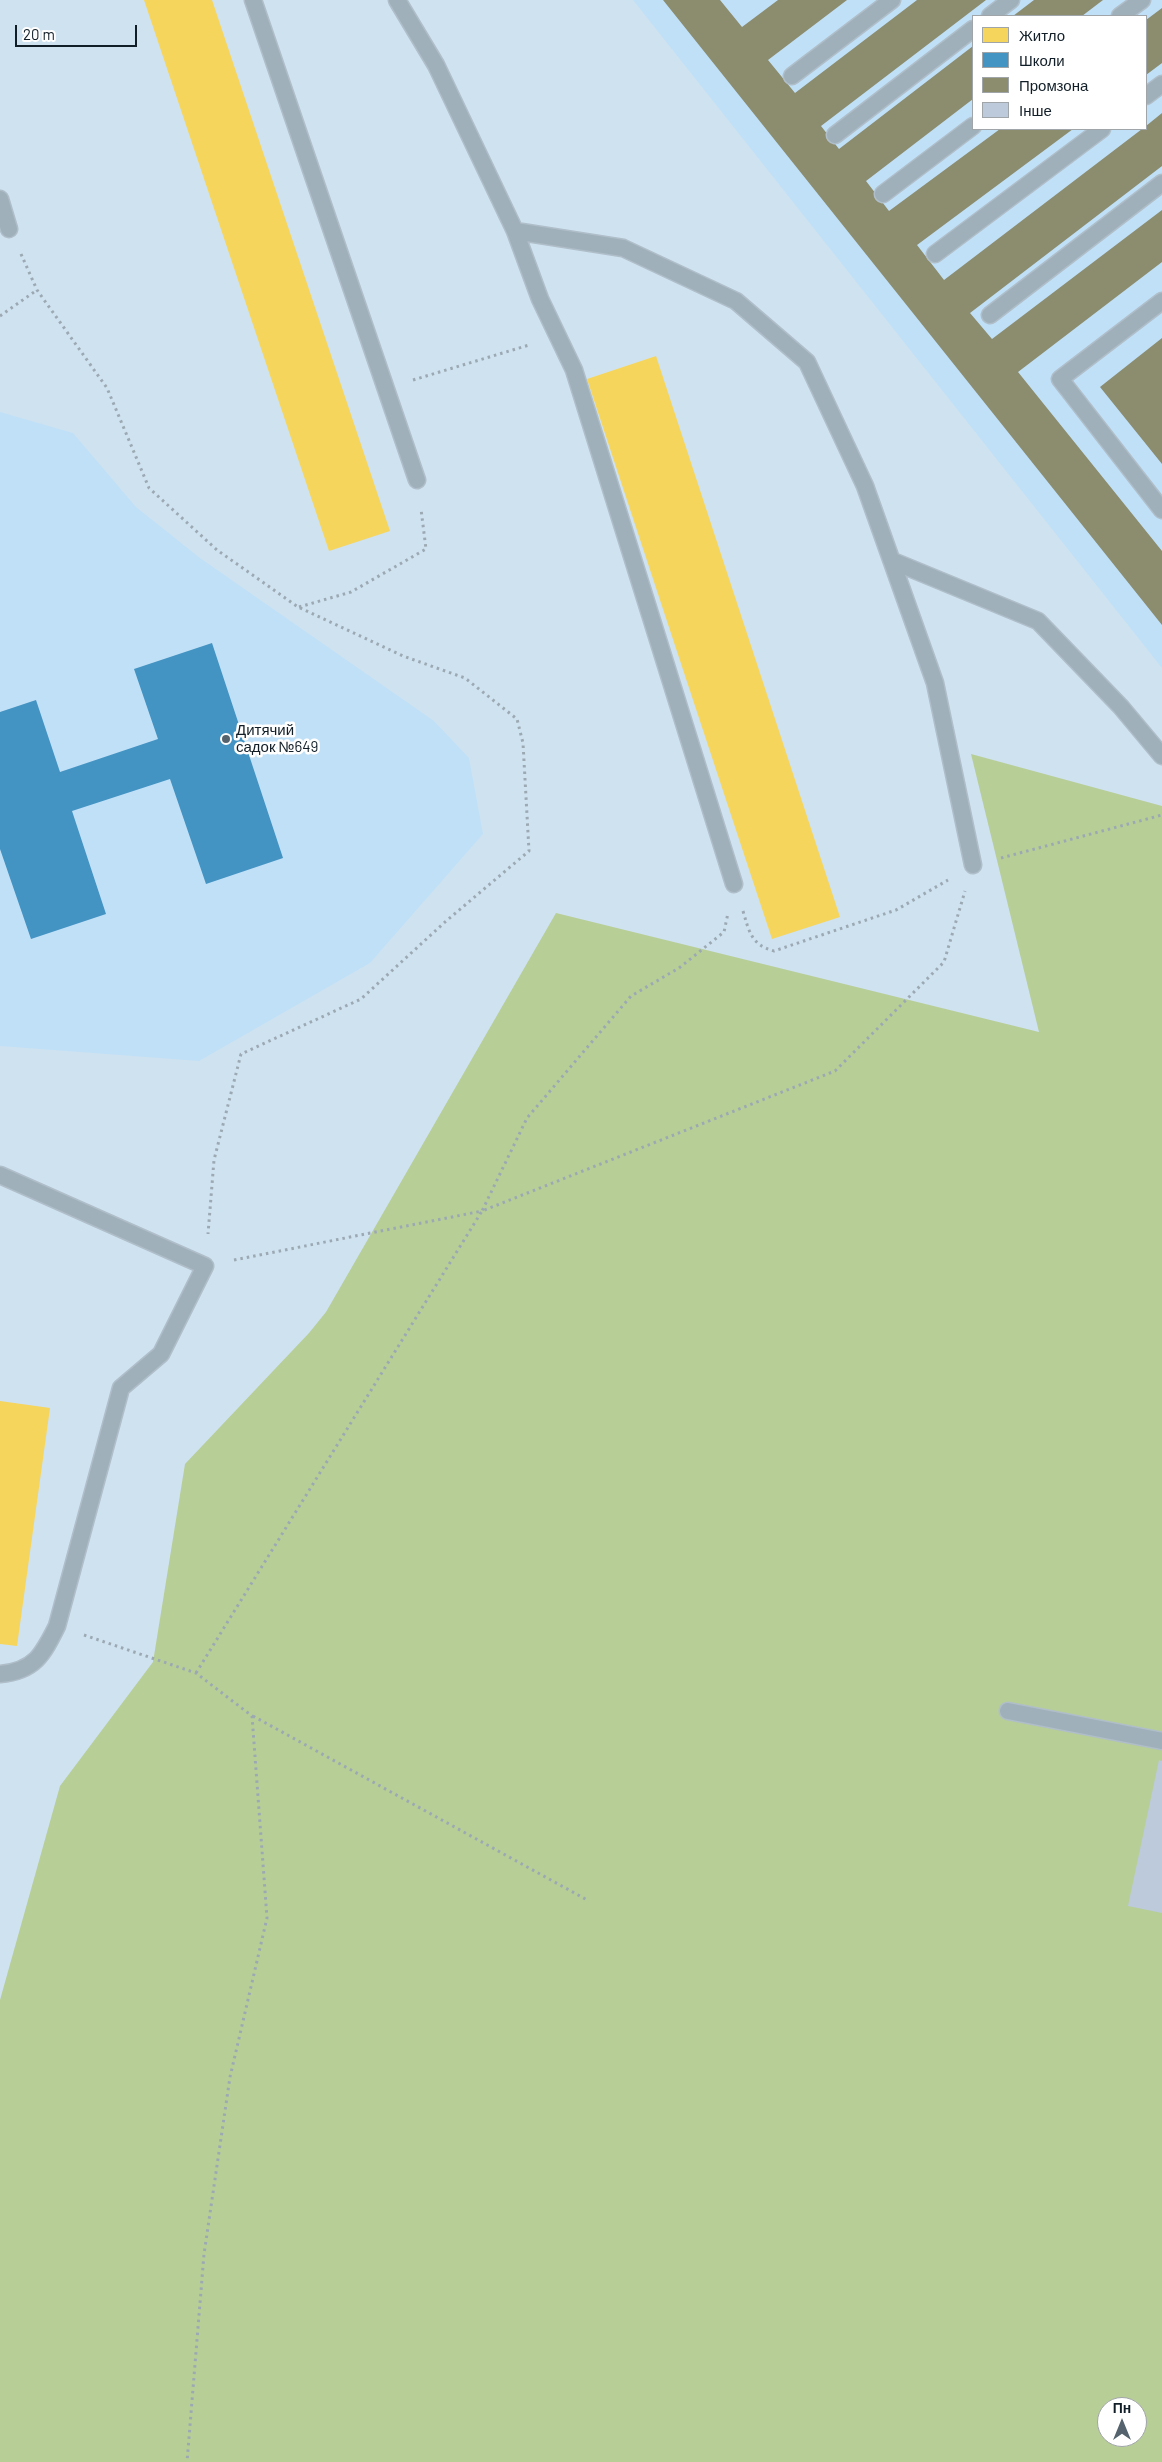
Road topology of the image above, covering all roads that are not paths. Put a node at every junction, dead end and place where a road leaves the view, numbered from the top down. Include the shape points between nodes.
1 (253, 0) edge
2 (397, 0) edge
3 (892, 0) edge
4 (1011, 0) edge
5 (1142, 0) edge
6 (991, 15) edge
7 (1121, 15) edge
8 (972, 30) edge
9 (792, 76) dead end
10 (1162, 84) edge
11 (1147, 95) edge
12 (972, 127) edge
13 (1101, 130) edge
14 (835, 135) dead end
15 (1162, 183) edge
16 (883, 194) dead end
17 (0, 199) edge
18 (9, 229) road end
19 (515, 231) junction
20 (935, 254) dead end
21 (1162, 301) edge
22 (990, 315) dead end
23 (417, 480) road end
24 (1162, 510) edge
25 (895, 562) dead end
26 (1162, 756) edge
27 (973, 866) road end
28 (734, 884) road end
29 (0, 1174) edge
30 (0, 1674) edge
31 (1008, 1711) dead end
32 (1162, 1741) edge

1 - 23 lane
2 - 19 lane via 436,65
3 - 9 lane
4 - 6 lane
5 - 7 lane
8 - 14 lane
10 - 11 lane
12 - 16 lane
13 - 20 lane
15 - 22 lane
17 - 18 lane
19 - 27 lane via 623,248 736,301 807,362 865,486 935,683
19 - 28 lane via 540,299 574,370
21 - 24 lane via 1060,379
25 - 26 lane via 1038,621
29 - 30 lane via 205,1266 161,1354 122,1388 57,1626 41,1656 16,1672
31 - 32 lane

